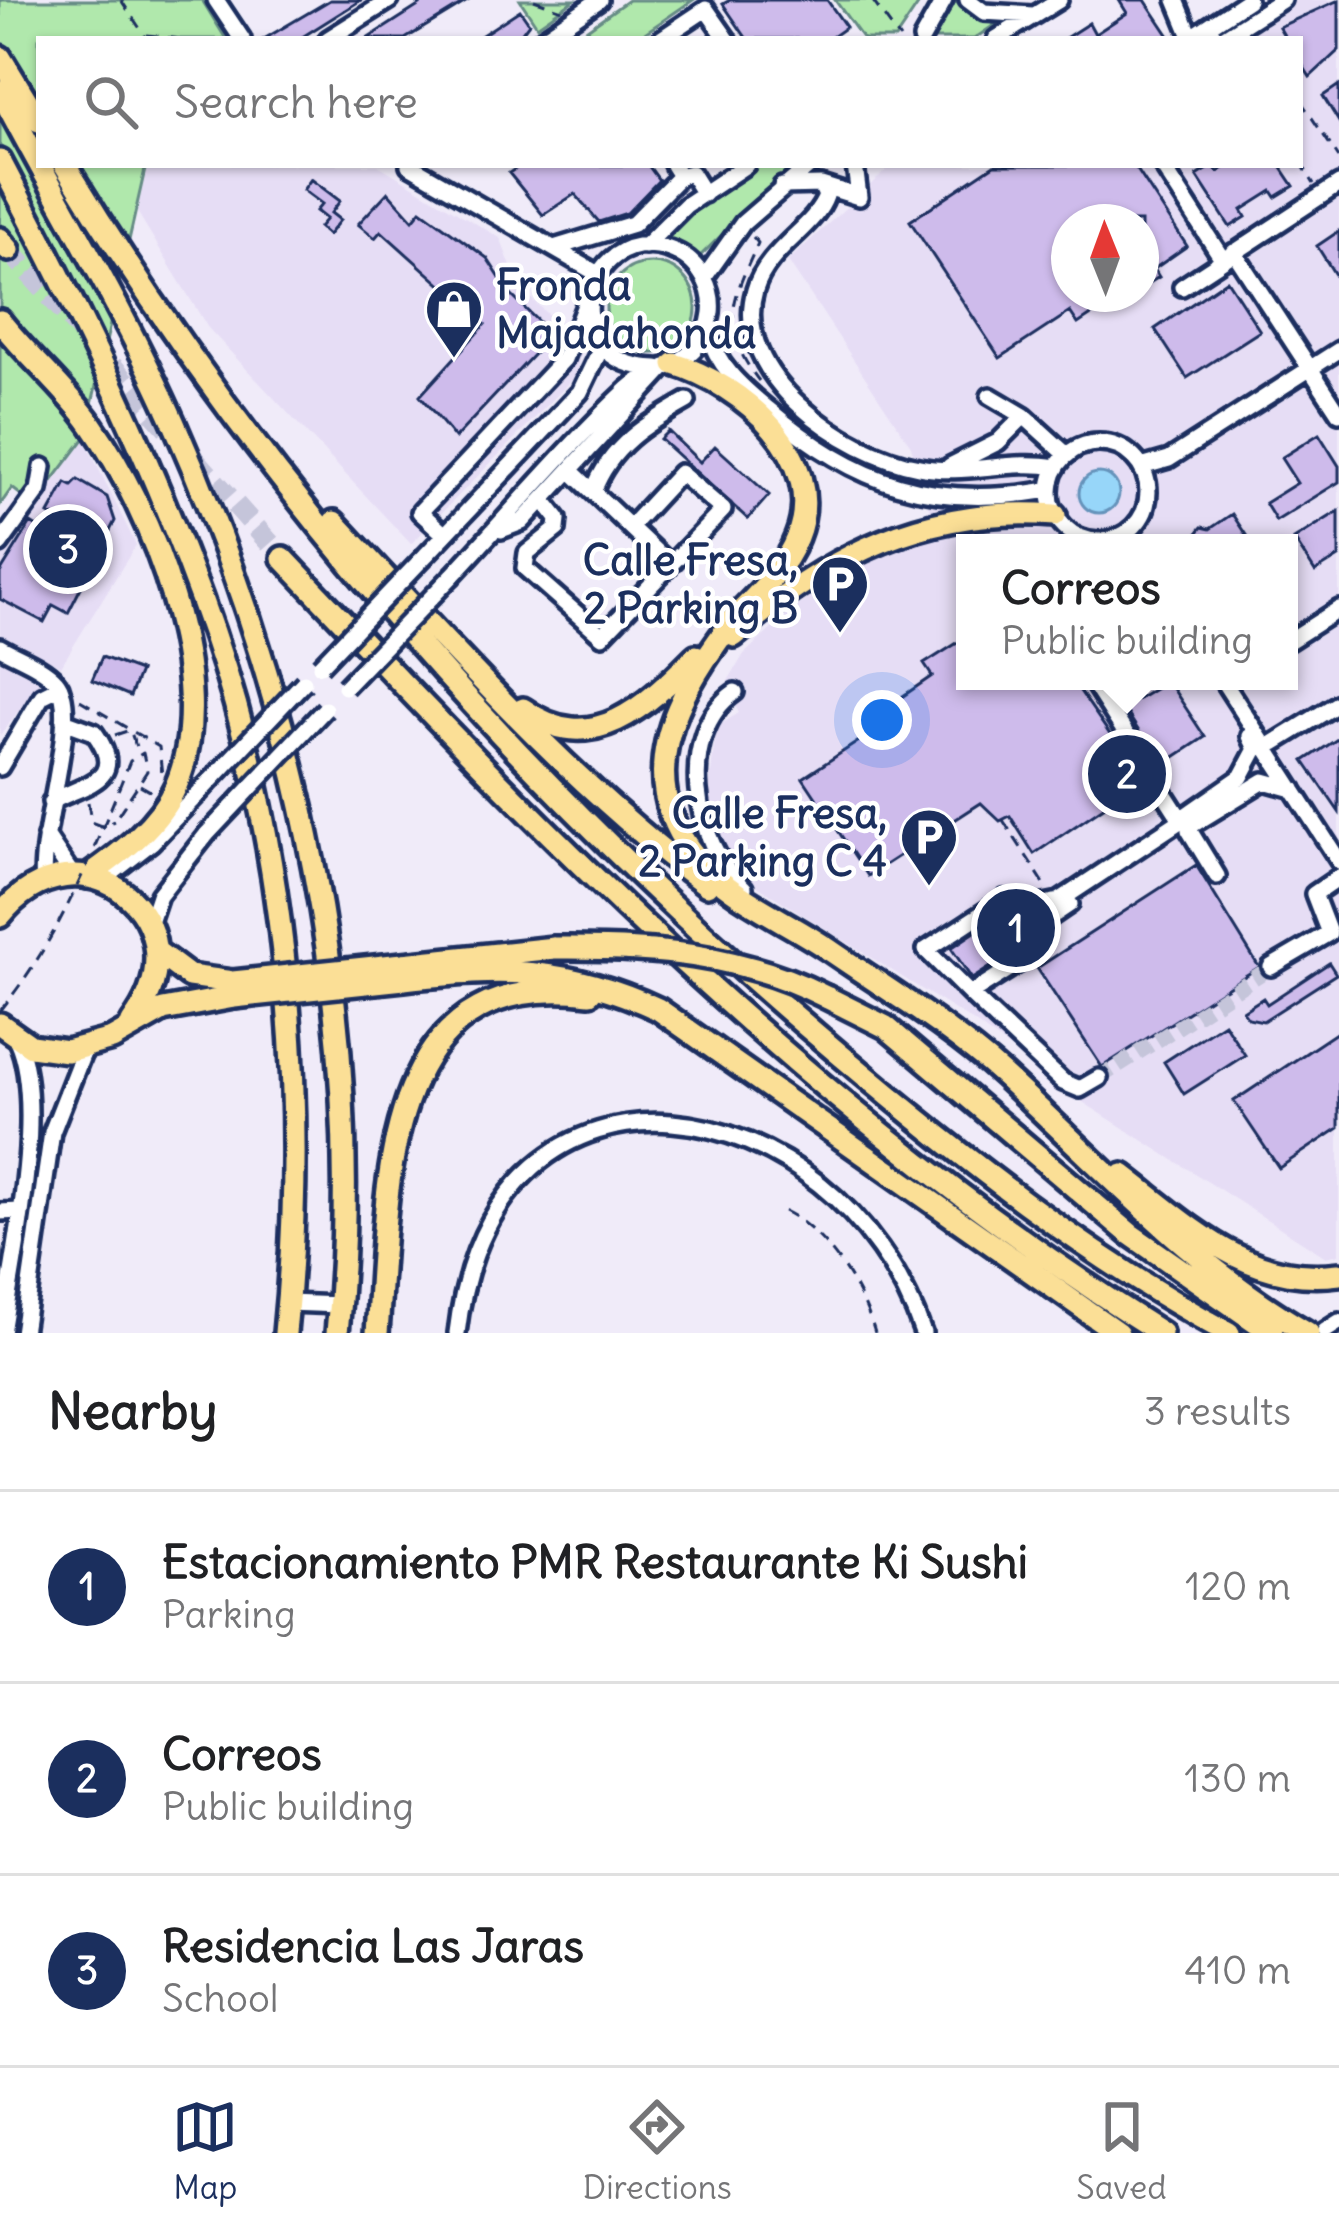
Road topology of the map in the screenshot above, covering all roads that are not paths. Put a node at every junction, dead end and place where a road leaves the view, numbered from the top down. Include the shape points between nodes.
1 (216, 0) edge
2 (390, 0) edge
3 (599, 0) edge
4 (944, 0) edge
5 (968, 0) edge
6 (1059, 0) edge
7 (1176, 0) edge
8 (1247, 0) edge
9 (1267, 0) edge
10 (1282, 0) edge
11 (1037, 14) junction
12 (1234, 20) tunnel mouth
13 (240, 36) edge
14 (333, 36) edge
15 (546, 36) edge
16 (666, 36) edge
17 (725, 36) edge
18 (924, 36) edge
19 (1001, 36) edge
20 (1191, 36) edge
21 (1195, 36) edge
22 (1217, 36) tunnel mouth
23 (0, 57) edge
24 (0, 91) edge
25 (36, 117) edge
26 (0, 160) edge
27 (36, 160) edge
28 (40, 168) edge
29 (67, 168) edge
30 (414, 168) edge
31 (742, 168) edge
32 (806, 168) edge
33 (855, 168) edge
34 (1164, 168) edge
35 (684, 170) edge
36 (1339, 184) edge
37 (821, 185) junction
38 (782, 187) junction
39 (704, 194) junction
40 (646, 246) junction
41 (554, 248) junction
42 (1229, 256) junction
43 (598, 274) junction
44 (704, 278) junction
45 (1182, 287) dead end
46 (590, 294) junction
47 (0, 321) edge
48 (707, 330) junction
49 (602, 346) junction
50 (1339, 350) edge
51 (666, 366) junction
52 (1311, 368) junction
53 (735, 381) junction
54 (990, 396) dead end
55 (687, 401) dead end
56 (747, 402) junction
57 (1339, 413) edge
58 (1024, 416) junction
59 (244, 426) junction
60 (1062, 460) junction
61 (43, 467) dead end
62 (1142, 467) junction
63 (942, 470) junction
64 (571, 471) junction
65 (1049, 490) junction
66 (593, 492) junction
67 (543, 500) junction
68 (1055, 515) junction
69 (630, 526) junction
70 (492, 533) junction
71 (1074, 534) edge
72 (1132, 534) edge
73 (446, 536) junction
74 (0, 544) edge
75 (284, 559) tunnel mouth
76 (670, 565) junction
77 (1339, 609) edge
78 (736, 616) junction
79 (436, 634) junction
80 (1298, 635) edge
81 (0, 647) edge
82 (1098, 690) edge
83 (1229, 690) edge
84 (66, 692) junction
85 (735, 692) dead end
86 (680, 701) junction
87 (1339, 703) edge
88 (1238, 705) junction
89 (64, 722) junction
90 (1266, 748) junction
91 (0, 767) edge
92 (1293, 789) junction
93 (52, 802) junction
94 (1184, 824) junction
95 (46, 836) junction
96 (1339, 861) edge
97 (1217, 876) dead end
98 (88, 878) junction
99 (1339, 878) edge
100 (44, 882) junction
101 (11, 893) edge
102 (1015, 910) junction
103 (0, 916) edge
104 (150, 922) junction
105 (1034, 938) junction
106 (814, 939) junction
107 (157, 952) junction
108 (854, 967) junction
109 (1271, 967) tunnel mouth
110 (404, 972) junction
111 (234, 990) junction
112 (970, 994) junction
113 (132, 1023) junction
114 (8, 1032) edge
115 (705, 1042) junction
116 (86, 1048) junction
117 (1099, 1078) tunnel mouth
118 (1046, 1117) junction
119 (20, 1211) junction
120 (0, 1212) edge
121 (1339, 1274) edge
122 (288, 1303) junction
123 (340, 1305) junction
124 (1324, 1329) edge
125 (2, 1333) edge
126 (23, 1333) edge
127 (285, 1333) edge
128 (337, 1333) edge
129 (377, 1333) edge
130 (458, 1333) edge
131 (923, 1333) edge
132 (1118, 1333) edge
133 (1161, 1333) edge
134 (1229, 1333) edge
135 (1272, 1333) edge

1 - 13 street
2 - 14 street
3 - 15 street
4 - 18 street
5 - 11 street via 1002,16
6 - 11 street
7 - 20 street
8 - 21 street
9 - 12 street
10 - 22 street
11 - 19 street
16 - 17 street via 706,8
23 - 25 highway
24 - 27 highway
26 - 122 highway via 138,439 214,635 244,750 267,849 287,1021
28 - 123 highway via 172,420 283,732 336,1015
29 - 59 highway
30 - 41 street
31 - 39 street
32 - 38 street
33 - 37 street via 860,196
34 - 42 street
35 - 39 street
35 - 41 street via 633,224
36 - 42 street
37 - 38 street
37 - 63 street via 822,208 775,253 756,285 749,315 758,355 821,421 854,443
38 - 44 street
39 - 40 street
40 - 43 street via 627,250
40 - 44 street via 680,253
41 - 43 street
42 - 45 street
42 - 52 street
43 - 46 street
44 - 48 street via 712,304
46 - 49 street via 590,321
46 - 73 street via 564,359 420,512
47 - 98 highway via 89,420 124,477 188,658 177,784 145,830
48 - 51 street
48 - 53 street
49 - 51 street via 626,364
49 - 73 street via 580,392
50 - 52 street
51 - 56 highway via 702,372
51 - 64 street
51 - 70 street via 622,395
52 - 57 street
52 - 62 street via 1169,459
53 - 56 highway
53 - 65 street via 818,452 910,492 992,497
54 - 58 street
55 - 66 street via 645,424 604,463
56 - 78 highway via 790,455 803,501 787,557
58 - 60 street
58 - 63 street via 998,442
59 - 79 highway
59 - 134 highway via 463,692 700,933 1006,1189
60 - 62 street via 1107,444
60 - 63 street
60 - 65 street
61 - 74 street via 39,490
62 - 72 street via 1145,510
64 - 66 street
64 - 67 street
65 - 68 street
66 - 69 street
67 - 70 street via 522,522
67 - 76 street via 557,530 527,553 525,568 602,636
68 - 71 street
68 - 86 highway via 941,521 832,561 733,637
69 - 76 street
69 - 76 street via 680,473 723,510
70 - 104 street, bridge via 207,835 159,896
73 - 98 street, bridge via 152,842
75 - 133 highway via 592,881 778,1051 990,1221
77 - 80 street
78 - 79 highway via 644,709 582,728 532,715
78 - 86 highway
79 - 108 highway via 647,841 709,886
81 - 84 street
82 - 94 street
83 - 88 street
84 - 89 street
84 - 91 street via 42,696
85 - 106 street via 714,709 702,746 702,821 725,870
86 - 106 highway via 665,790 688,850 713,878
87 - 90 street
88 - 90 street
88 - 94 street via 1256,749 1252,762
89 - 93 street
89 - 93 street via 94,732 104,770 92,787
90 - 92 street
92 - 94 street via 1264,781
92 - 96 street
93 - 95 street
94 - 97 street
94 - 102 street via 1059,901
94 - 105 street via 1042,923
95 - 98 street
95 - 100 street
98 - 100 highway
98 - 104 highway via 133,898
99 - 109 street via 1314,894 1329,933
100 - 101 highway
101 - 103 highway
102 - 105 street
102 - 112 street via 1004,898 926,950
104 - 107 highway
105 - 112 street via 1022,961
106 - 108 highway
107 - 111 highway via 189,976
107 - 113 highway via 154,984
108 - 118 highway via 958,1039
110 - 111 highway, bridge
110 - 115 highway via 531,969 574,977 658,1009
110 - 135 highway, bridge via 554,948 634,947 719,958 795,981 886,1027 1130,1234
111 - 113 highway
112 - 117 street via 1064,1082 1080,1089
113 - 116 highway
114 - 116 highway via 47,1050
114 - 119 street via 27,1111
115 - 129 highway via 610,997 572,990 506,998 454,1026 418,1069 401,1107
115 - 132 highway
116 - 126 street via 52,1132
118 - 121 highway via 1252,1266 1278,1276
118 - 124 highway via 1146,1213
119 - 120 street
119 - 125 street
122 - 123 street
122 - 127 highway
123 - 128 highway
130 - 131 street via 484,1228 529,1170 597,1132 673,1122 756,1143 825,1185 897,1268

